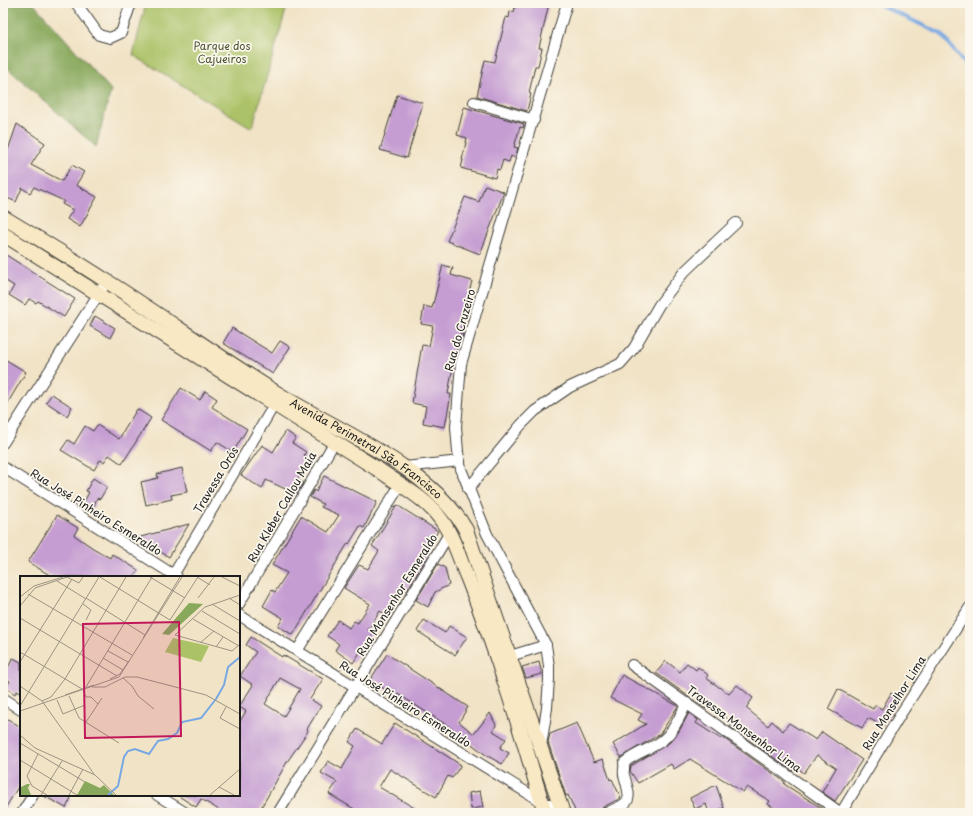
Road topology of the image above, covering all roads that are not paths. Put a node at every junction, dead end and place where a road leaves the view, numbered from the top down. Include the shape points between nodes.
1 (76, 3) edge
2 (131, 3) edge
3 (567, 3) edge
4 (474, 102) dead end
5 (534, 120) junction
6 (3, 216) edge
7 (736, 223) dead end
8 (3, 234) edge
9 (108, 281) junction
10 (99, 294) junction
11 (277, 400) junction
12 (3, 442) edge
13 (334, 443) junction
14 (460, 461) junction
15 (3, 467) edge
16 (405, 467) junction
17 (400, 485) junction
18 (468, 489) junction
19 (449, 534) junction
20 (174, 576) edge
21 (240, 602) edge
22 (970, 608) edge
23 (240, 617) edge
24 (546, 645) junction
25 (296, 651) junction
26 (510, 656) junction
27 (632, 665) dead end
28 (355, 687) junction
29 (3, 698) edge
30 (687, 703) junction
31 (20, 709) edge
32 (540, 750) junction
33 (32, 796) edge
34 (159, 796) edge
35 (543, 807) edge
36 (562, 810) edge
37 (22, 813) edge
38 (186, 813) edge
39 (278, 813) edge
40 (606, 813) edge
41 (841, 813) edge

1 - 2 street via 103,37 114,38 120,33
3 - 5 street, Rua do Cruzeiro
4 - 5 street
5 - 14 street, Rua do Cruzeiro via 461,364 456,427
6 - 9 main road, Avenida Perimetral São Francisco
7 - 18 street via 684,272 659,305 634,348 620,364 570,387 535,411
8 - 10 main road, Avenida Perimetral São Francisco
9 - 10 street
9 - 11 main road, Avenida Perimetral São Francisco
10 - 11 main road, Avenida Perimetral São Francisco
10 - 12 street
11 - 13 main road, Avenida Perimetral São Francisco
11 - 16 main road, Avenida Perimetral São Francisco
11 - 20 street, Travessa Orós
13 - 17 main road, Avenida Perimetral São Francisco
13 - 21 street, Rua Kleber Callou Maia
14 - 16 street
14 - 18 street, Rua do Cruzeiro
15 - 20 street, Rua José Pinheiro Esmeraldo
16 - 26 main road, Avenida Perimetral São Francisco via 445,500 463,524
17 - 19 main road, Avenida Perimetral São Francisco via 435,512
17 - 25 street
18 - 24 street, Rua do Cruzeiro via 487,534
19 - 28 street, Rua Monsenhor Esmeraldo
19 - 35 main road, Avenida Perimetral São Francisco via 481,616
22 - 41 street, Rua Monselhor Lima via 902,712
23 - 25 street, Rua José Pinheiro Esmeraldo
24 - 26 street
24 - 32 street, Rua do Cruzeiro via 549,679
25 - 28 street, Rua José Pinheiro Esmeraldo
26 - 32 main road, Avenida Perimetral São Francisco
27 - 30 street, Travessa Monsenhor Lima
28 - 35 street, Rua José Pinheiro Esmeraldo
28 - 39 street, Rua Monsenhor Esmeraldo
29 - 31 street
30 - 40 street via 661,742 632,756 624,763 628,798 621,807
30 - 41 street, Travessa Monsenhor Lima
32 - 36 main road, Avenida Perimetral São Francisco
33 - 37 street
34 - 38 street
35 - 36 street, Rua José Pinheiro Esmeraldo

